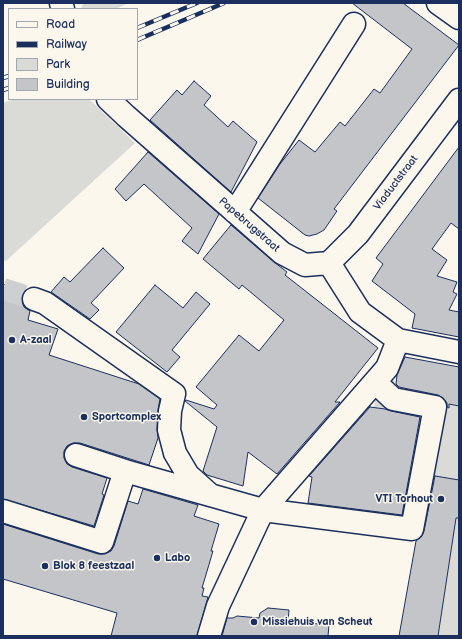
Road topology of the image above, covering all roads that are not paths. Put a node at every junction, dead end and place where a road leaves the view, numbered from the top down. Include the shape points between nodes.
1 (438, 3) edge
2 (459, 18) edge
3 (354, 24) dead end
4 (109, 100) edge
5 (459, 100) edge
6 (235, 212) junction
7 (329, 263) junction
8 (34, 299) tunnel mouth
9 (398, 340) junction
10 (459, 352) edge
11 (375, 382) junction
12 (76, 455) dead end
13 (125, 471) junction
14 (210, 495) junction
15 (263, 510) junction
16 (3, 511) edge
17 (209, 636) edge

1 - 2 street
3 - 6 street
4 - 6 street, Papebrugstraat
5 - 7 street, Viaductstraat via 358,234
6 - 7 street, Papebrugstraat via 282,253 305,265
7 - 9 street via 360,312
8 - 14 street via 45,303 174,394 169,430 175,453 188,475
9 - 10 street
9 - 11 street via 387,368
11 - 15 street
11 - 15 street via 393,398 435,406 412,529
12 - 13 street
13 - 14 street
13 - 16 street via 102,542
14 - 15 street
15 - 17 street via 218,606

